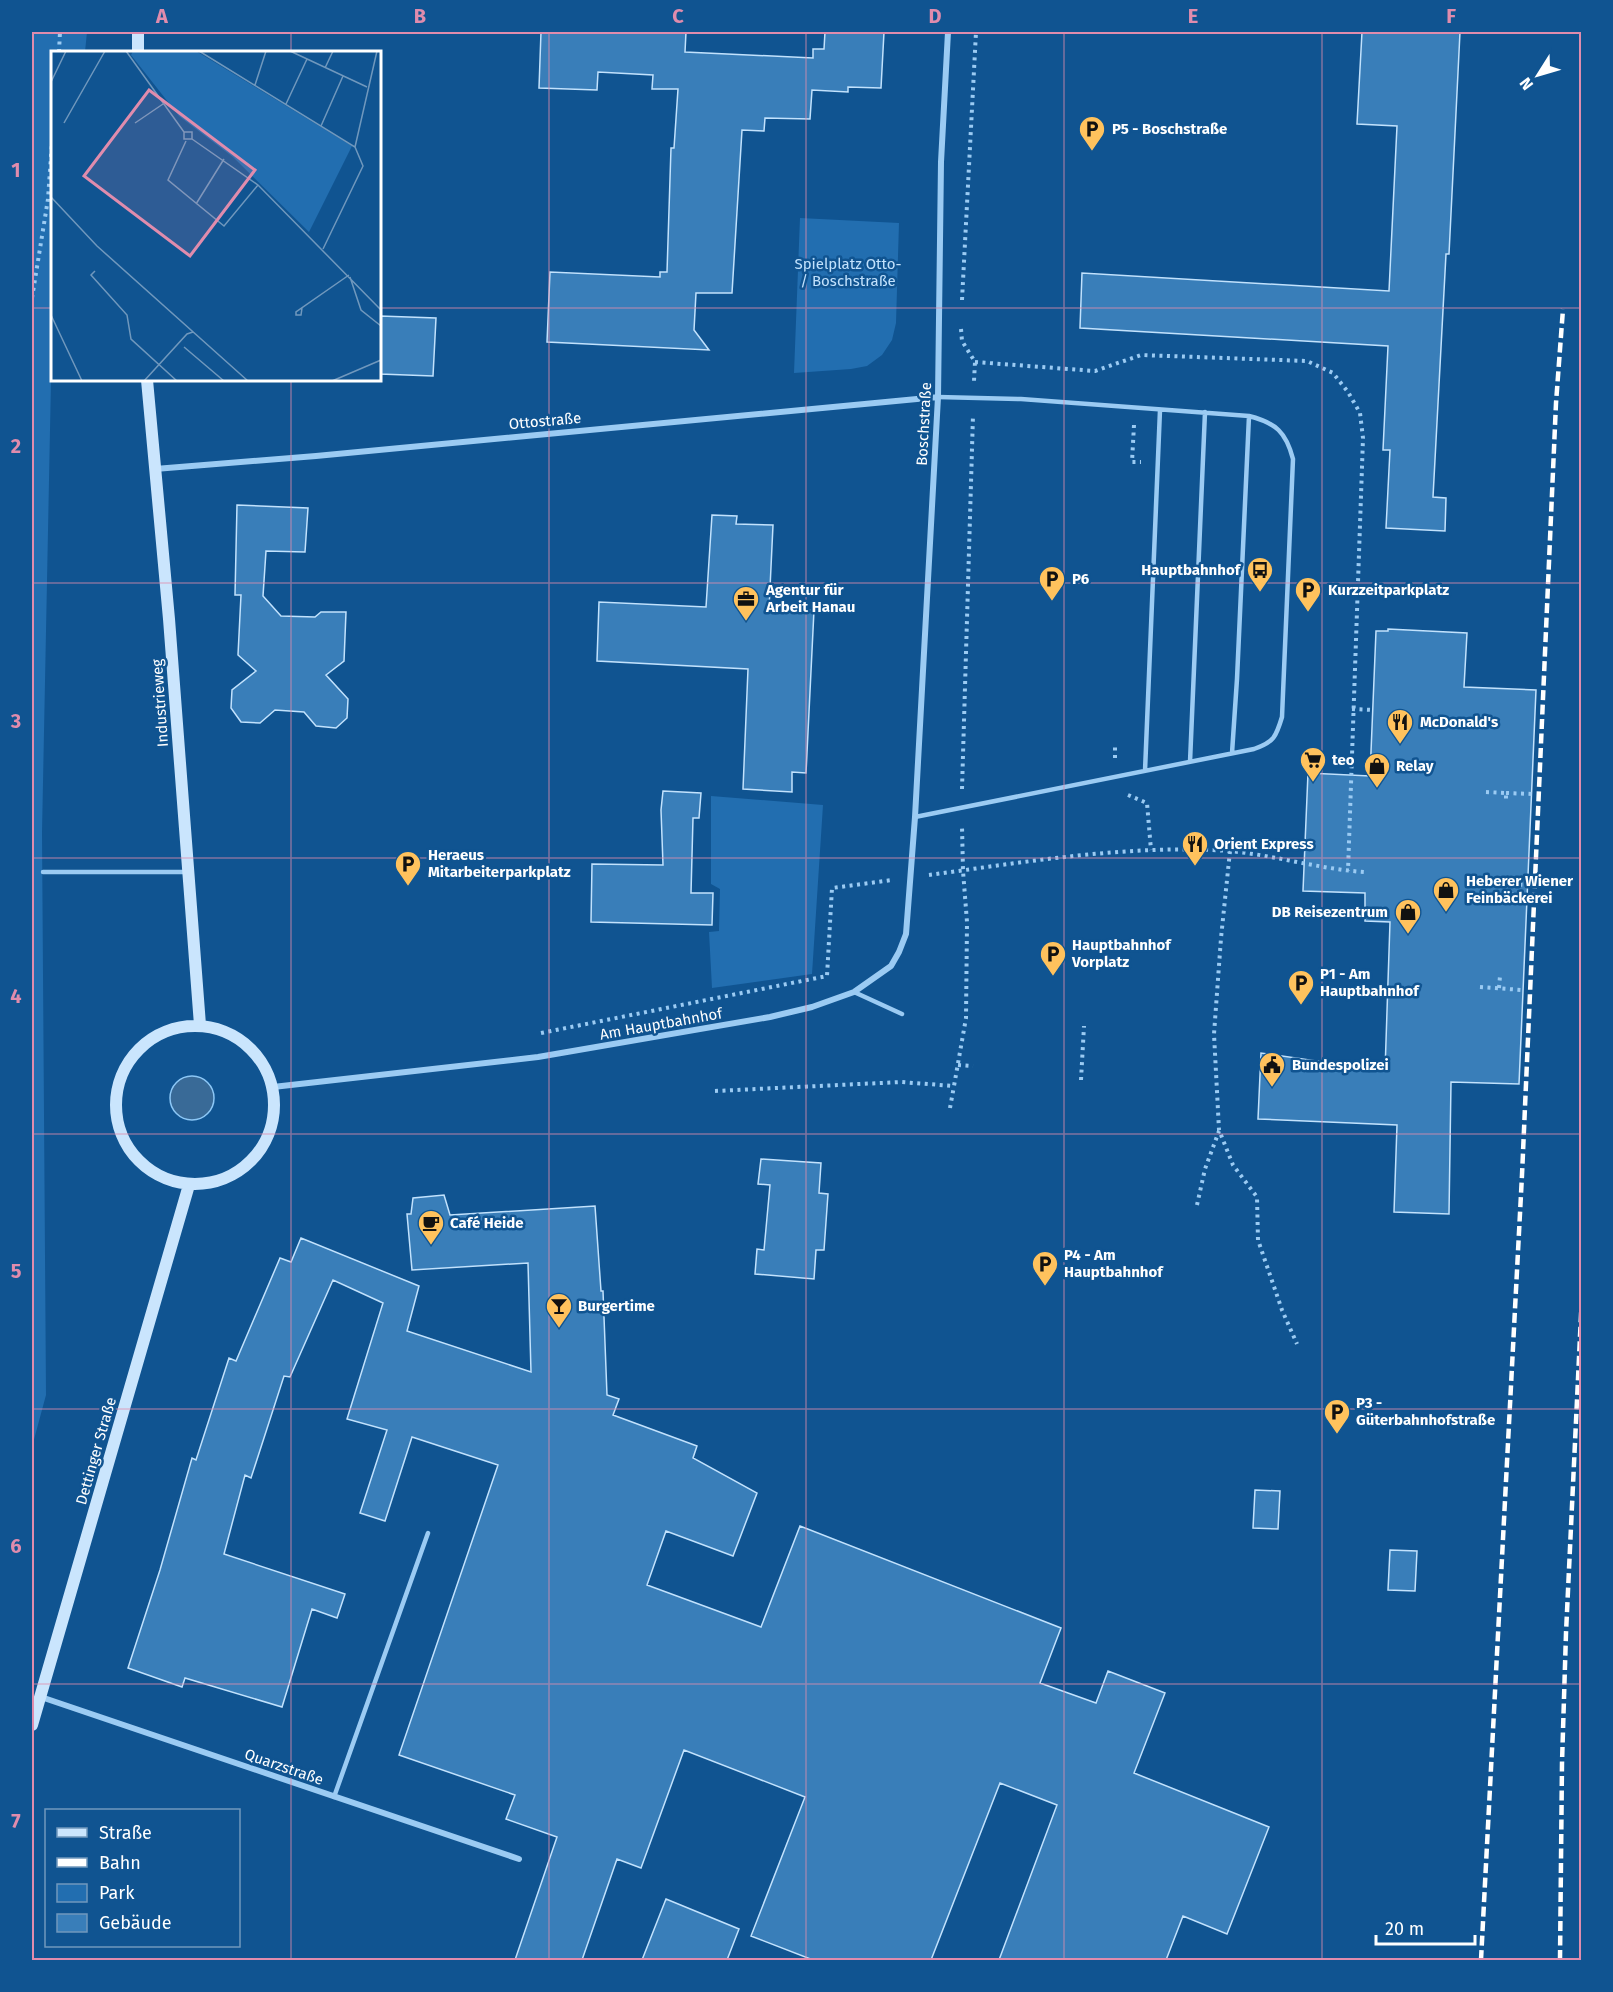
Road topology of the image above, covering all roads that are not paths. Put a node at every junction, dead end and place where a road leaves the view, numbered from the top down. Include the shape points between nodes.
1 (138, 32) edge
2 (948, 32) edge
3 (138, 51) edge
4 (147, 381) edge
5 (938, 397) junction
6 (1160, 410) junction
7 (1204, 412) junction
8 (1249, 416) junction
9 (155, 469) junction
10 (1232, 753) junction
11 (1190, 762) junction
12 (1145, 771) junction
13 (915, 817) junction
14 (43, 872) dead end
15 (187, 872) junction
16 (854, 992) junction
17 (902, 1014) dead end
18 (200, 1025) junction
19 (273, 1087) junction
20 (189, 1185) junction
21 (428, 1533) dead end
22 (41, 1697) junction
23 (32, 1725) edge
24 (334, 1797) junction
25 (519, 1859) dead end

1 - 3 street
2 - 5 street, Boschstraße via 941,162
4 - 9 street, Industrieweg
5 - 6 lane
5 - 9 street, Ottostraße
5 - 13 street, Boschstraße
6 - 7 lane
6 - 12 lane
7 - 8 lane
7 - 11 lane
8 - 10 lane
8 - 10 lane via 1267,420 1279,430 1289,443 1293,459 1282,717 1269,744
9 - 15 street, Industrieweg
10 - 11 lane
11 - 12 lane
12 - 13 lane
13 - 16 street, Am Hauptbahnhof via 906,934 891,966
14 - 15 lane
15 - 18 street, Industrieweg
16 - 17 lane
16 - 19 street, Am Hauptbahnhof via 770,1017 538,1057
18 - 19 street via 234,1036 258,1057
18 - 20 street via 167,1030 147,1041 126,1064 116,1092 116,1119 126,1146 149,1171
19 - 20 street via 270,1134 255,1158 232,1176
20 - 22 street, Dettinger Straße
21 - 24 lane
22 - 23 street, Dettinger Straße
22 - 24 street, Quarzstraße
24 - 25 street, Quarzstraße

